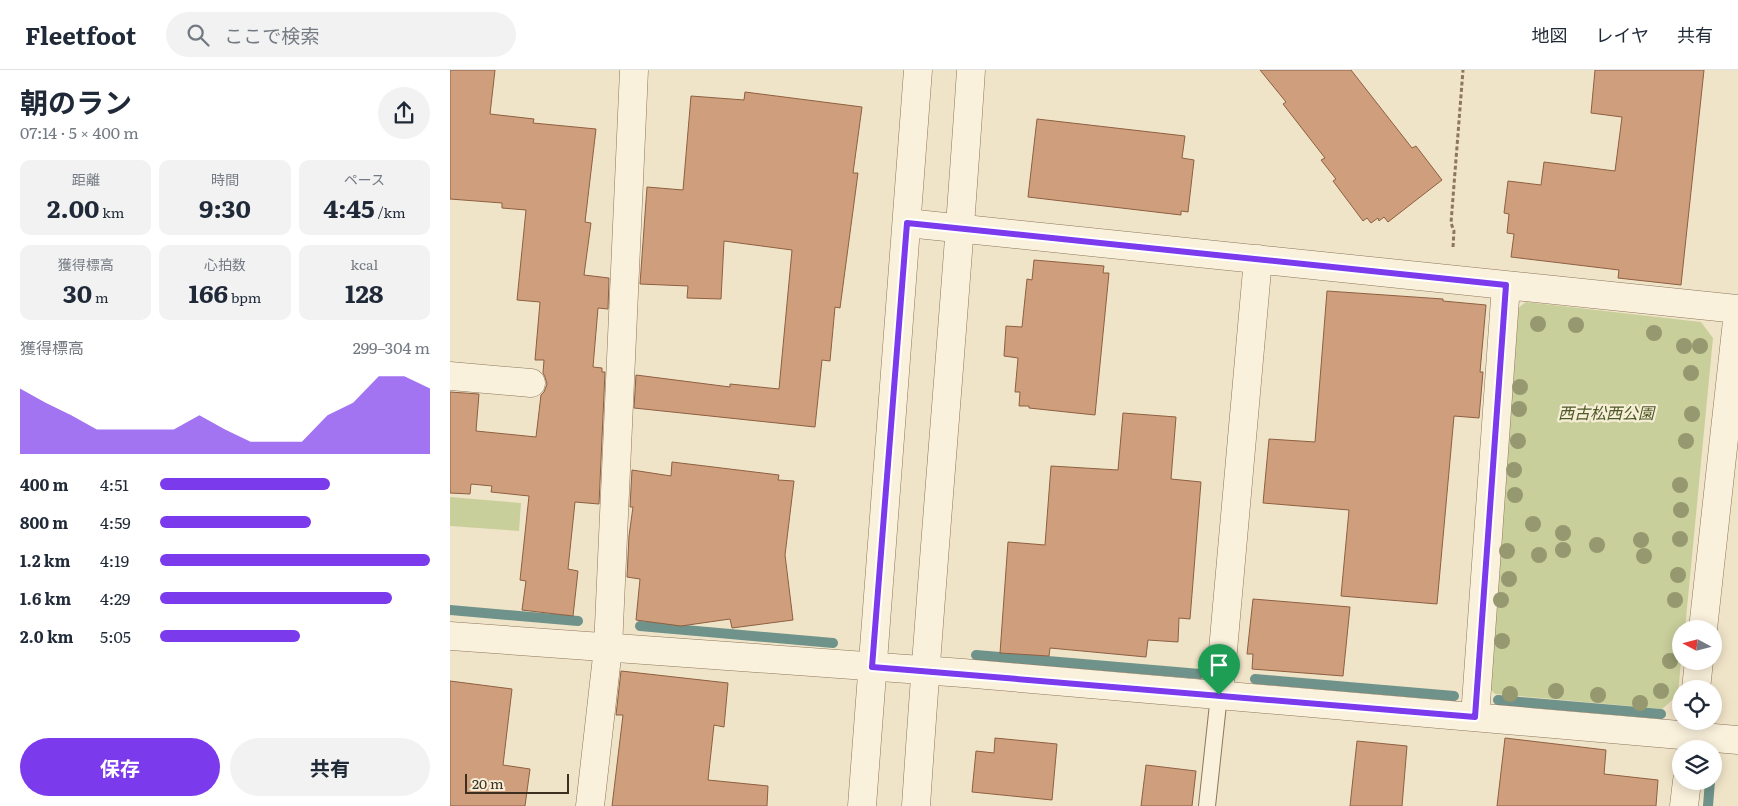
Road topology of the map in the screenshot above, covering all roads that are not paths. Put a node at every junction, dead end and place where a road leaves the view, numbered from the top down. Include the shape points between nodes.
1 (634, 70) edge
2 (918, 70) edge
3 (971, 70) edge
4 (907, 223) junction
5 (961, 229) junction
6 (1258, 260) junction
7 (1506, 285) junction
8 (1738, 310) edge
9 (450, 376) edge
10 (531, 384) dead end
11 (1704, 620) edge
12 (450, 636) edge
13 (608, 648) junction
14 (872, 667) junction
15 (925, 671) junction
16 (1219, 695) junction
17 (1475, 717) junction
18 (1691, 735) edge
19 (1738, 740) edge
20 (1686, 790) edge
21 (590, 806) edge
22 (862, 806) edge
23 (916, 806) edge
24 (1207, 806) edge
25 (1684, 806) edge

1 - 13 street
2 - 4 street
3 - 5 street
4 - 5 street
4 - 14 street
5 - 6 street
5 - 15 street
6 - 7 street
6 - 16 street
7 - 8 street
7 - 17 street
8 - 11 street
9 - 10 street
12 - 13 street
13 - 14 street
13 - 21 street
14 - 15 street
14 - 22 street
15 - 16 street
15 - 23 street
16 - 17 street
16 - 24 lane
17 - 18 street
18 - 19 street
20 - 25 street

